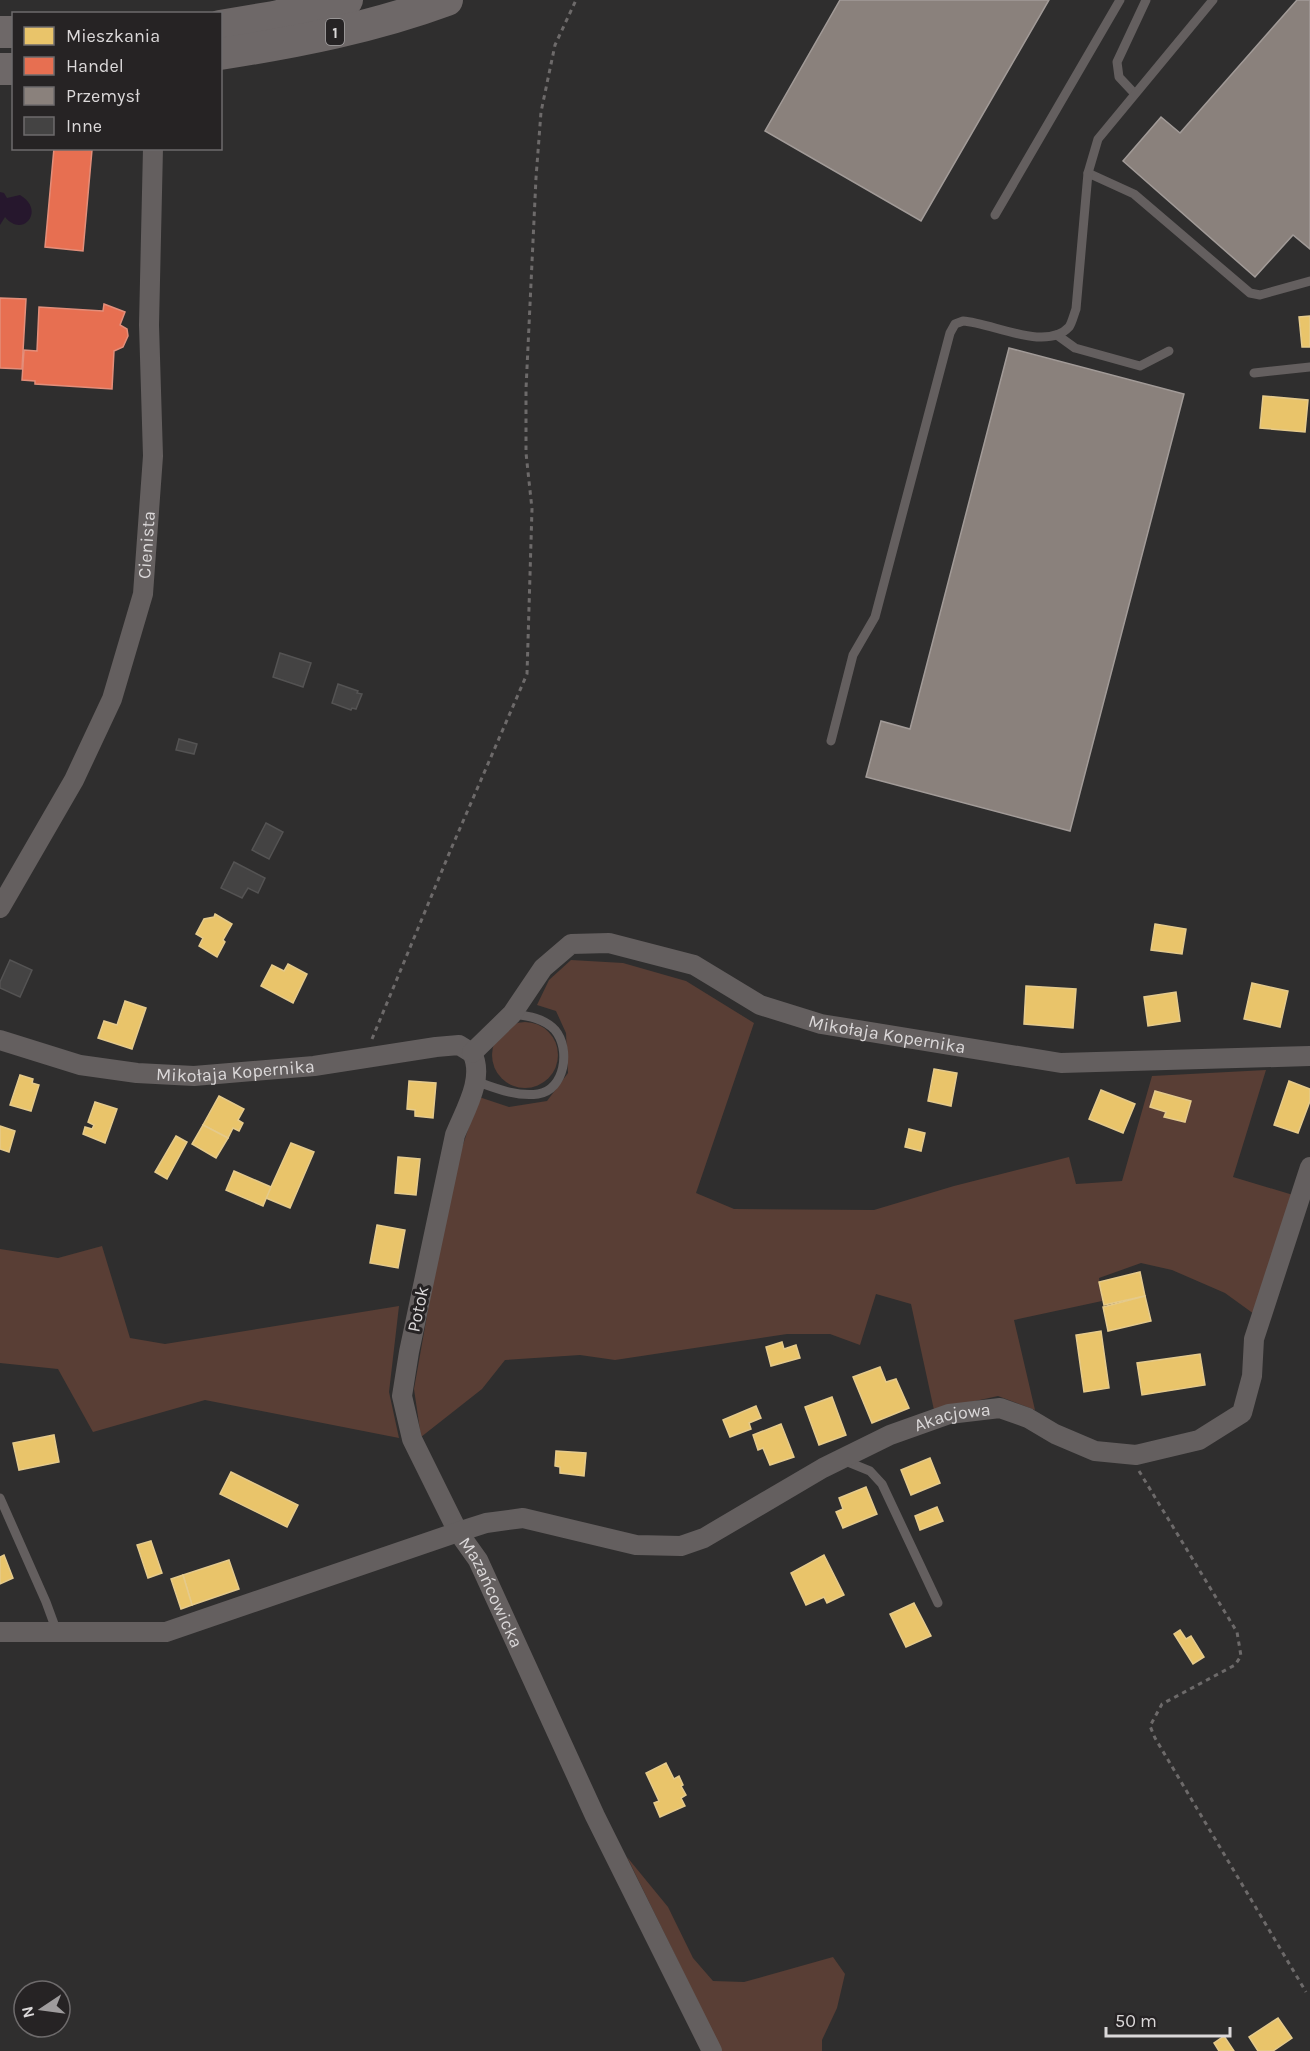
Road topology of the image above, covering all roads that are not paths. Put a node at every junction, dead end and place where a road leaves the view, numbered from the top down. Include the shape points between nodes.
1 (347, 0) edge
2 (447, 0) edge
3 (1120, 0) edge
4 (1146, 0) edge
5 (1213, 0) edge
6 (222, 26) edge
7 (222, 54) edge
8 (1134, 93) junction
9 (153, 150) edge
10 (1088, 173) junction
11 (995, 215) dead end
12 (1310, 281) edge
13 (1057, 335) junction
14 (1169, 351) dead end
15 (1310, 367) edge
16 (1254, 373) dead end
17 (831, 741) dead end
18 (0, 908) edge
19 (512, 1014) junction
20 (0, 1040) edge
21 (472, 1053) junction
22 (1310, 1056) edge
23 (475, 1081) junction
24 (1310, 1167) edge
25 (841, 1460) junction
26 (0, 1498) edge
27 (458, 1532) junction
28 (938, 1604) dead end
29 (0, 1632) edge
30 (57, 1632) junction
31 (712, 2051) edge

1 - 6 main road, 1
2 - 7 main road, 1 via 341,31
3 - 11 lane
4 - 8 lane via 1117,62 1119,77
5 - 8 lane
8 - 10 lane via 1098,138
9 - 18 street, Cienista via 149,325 153,456 143,594 111,699 74,780
10 - 12 lane via 1134,194 1250,293 1260,295
10 - 13 lane via 1076,309 1070,326
13 - 14 lane via 1075,348 1140,366
13 - 17 lane via 1040,338 972,321 955,324 875,617 853,655
15 - 16 lane
19 - 21 street
19 - 22 street, Mikołaja Kopernika via 543,968 571,944 609,943 694,965 760,1005 833,1026 1061,1063
19 - 23 lane via 537,1018 555,1030 564,1055 562,1072 549,1091 538,1094 515,1094
20 - 21 street, Mikołaja Kopernika via 80,1065 194,1076 314,1066 436,1047 459,1046
21 - 23 street via 477,1069
23 - 27 street, Potok via 454,1135 402,1396 412,1439
24 - 25 street, Akacjowa via 1254,1338 1252,1376 1242,1413 1199,1440 1136,1455 1095,1450 1000,1408 949,1414 890,1435
25 - 27 street, Akacjowa via 704,1538 681,1546 636,1545 523,1518
25 - 28 lane via 870,1471 882,1484
26 - 30 lane
27 - 30 street, Mazańcowicka via 166,1632
27 - 31 street, Mazańcowicka via 478,1560 596,1816
29 - 30 street, Mazańcowicka

